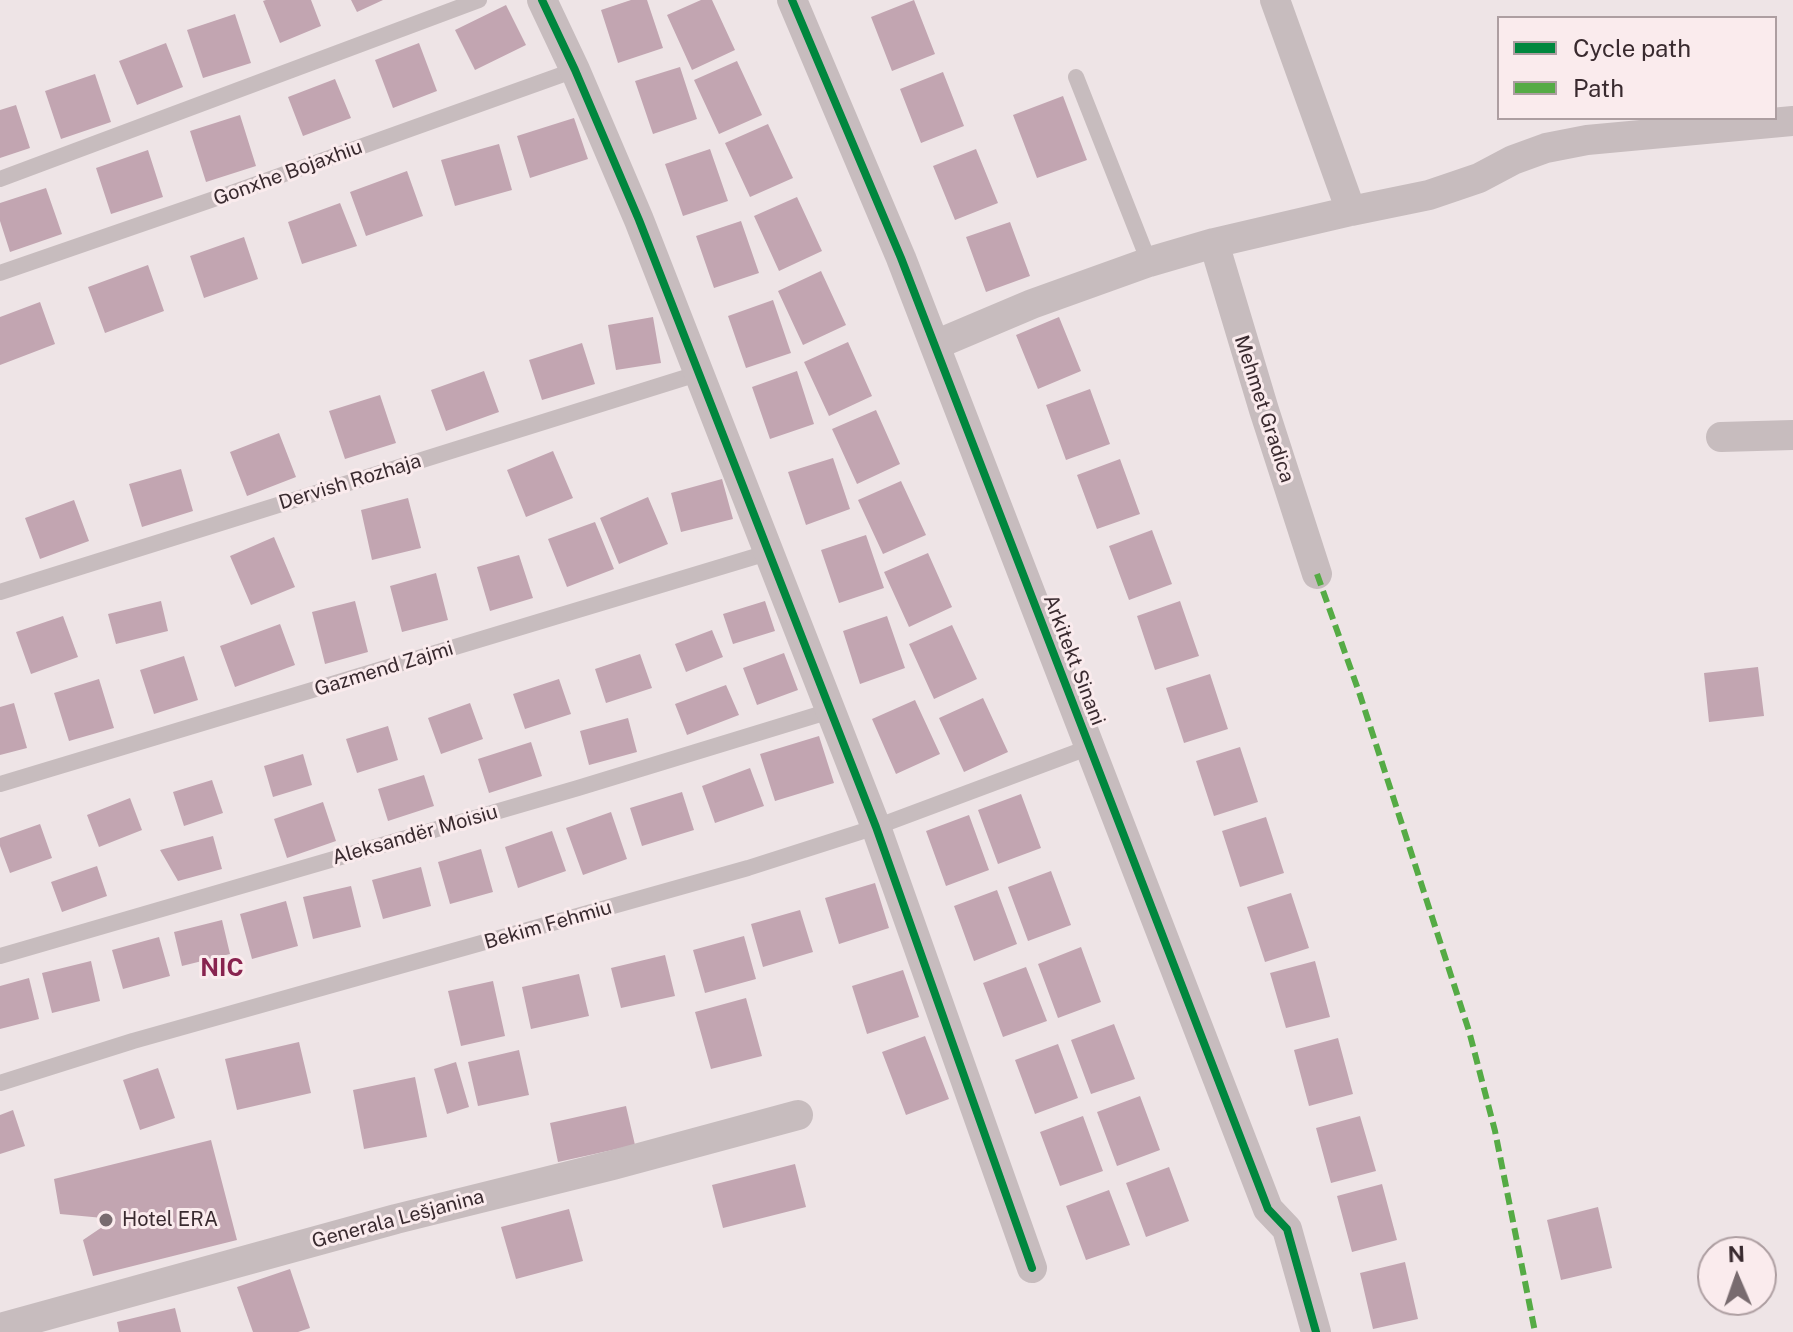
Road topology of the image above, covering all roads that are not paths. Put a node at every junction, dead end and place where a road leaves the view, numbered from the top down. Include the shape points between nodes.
1 (479, 0) edge
2 (542, 0) edge
3 (792, 0) edge
4 (1275, 0) edge
5 (575, 70) junction
6 (1076, 77) dead end
7 (1793, 121) edge
8 (0, 179) edge
9 (1351, 211) junction
10 (1214, 243) junction
11 (1149, 262) junction
12 (0, 273) edge
13 (935, 345) junction
14 (700, 373) junction
15 (1793, 435) edge
16 (1721, 437) dead end
17 (767, 553) junction
18 (1317, 574) dead end
19 (0, 592) edge
20 (830, 711) junction
21 (1090, 747) junction
22 (0, 784) edge
23 (876, 827) junction
24 (0, 956) edge
25 (0, 1083) edge
26 (798, 1115) dead end
27 (1032, 1268) dead end
28 (0, 1328) edge
29 (1316, 1332) edge

1 - 8 lane
2 - 5 street
3 - 13 street, Arkitekt Sinani
4 - 9 street
5 - 12 lane, Gonxhe Bojaxhiu
5 - 14 street
6 - 11 lane
7 - 9 street via 1546,148 1429,195
9 - 10 street
10 - 11 street
10 - 18 street, Mehmet Gradica
11 - 13 street
13 - 21 street, Arkitekt Sinani
14 - 17 street
14 - 19 lane, Dervish Rozhaja
15 - 16 street
17 - 20 street
17 - 22 lane, Gazmend Zajmi
20 - 23 street
20 - 24 lane, Aleksandër Moisiu
21 - 23 lane, Bekim Fehmiu
21 - 29 street, Arkitekt Sinani via 1268,1209 1287,1229
23 - 25 lane, Bekim Fehmiu
23 - 27 street
26 - 28 street, Generala Lešjanina

